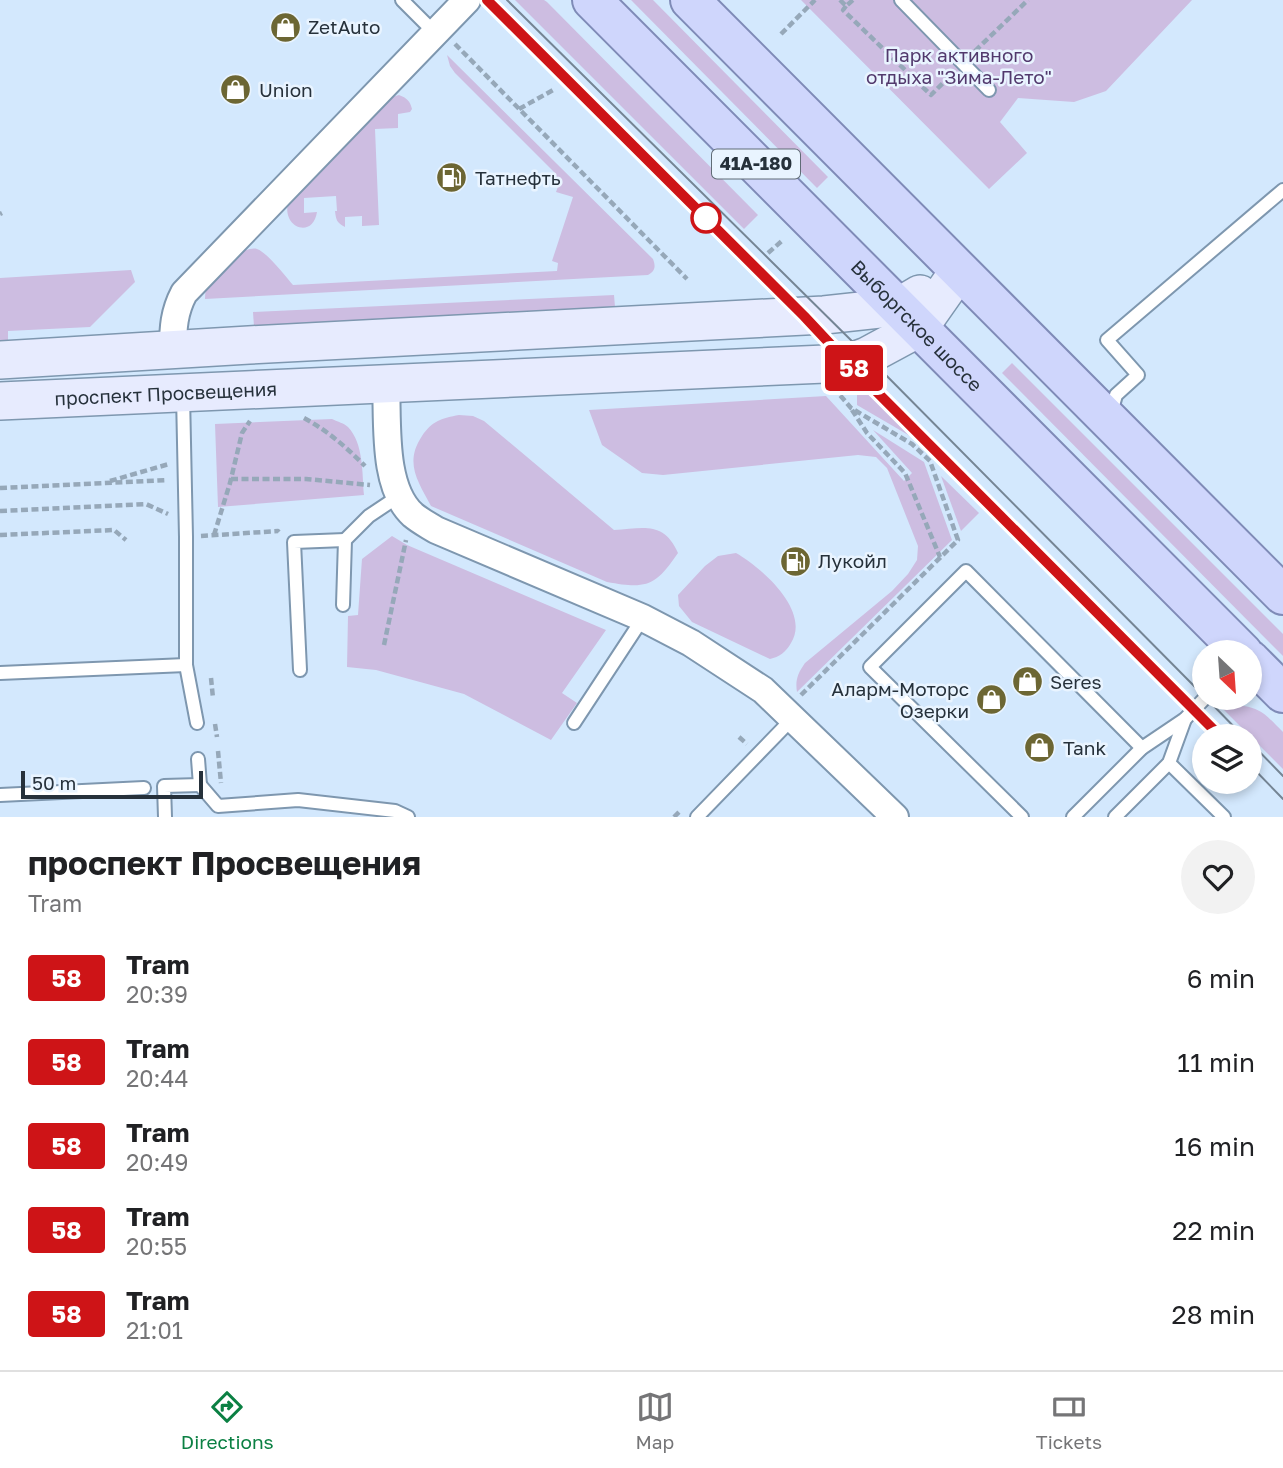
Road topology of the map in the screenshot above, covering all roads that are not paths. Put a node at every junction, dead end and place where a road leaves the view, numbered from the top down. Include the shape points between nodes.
1 (402, 0) edge
2 (467, 0) edge
3 (592, 0) edge
4 (690, 0) edge
5 (901, 0) edge
6 (438, 31) junction
7 (989, 90) dead end
8 (1283, 190) edge
9 (960, 271) junction
10 (909, 317) junction
11 (173, 349) junction
12 (0, 360) edge
13 (386, 384) junction
14 (183, 394) junction
15 (0, 401) edge
16 (1108, 420) junction
17 (399, 496) junction
18 (345, 540) junction
19 (1283, 595) edge
20 (343, 605) dead end
21 (643, 618) junction
22 (1224, 640) edge
23 (186, 664) junction
24 (300, 670) dead end
25 (0, 673) edge
26 (1194, 710) edge
27 (789, 714) junction
28 (1185, 719) junction
29 (197, 723) dead end
30 (574, 723) dead end
31 (1142, 748) junction
32 (198, 759) dead end
33 (1170, 763) junction
34 (200, 785) junction
35 (144, 788) dead end
36 (0, 795) edge
37 (165, 817) edge
38 (408, 817) edge
39 (697, 817) edge
40 (895, 817) edge
41 (1022, 817) edge
42 (1073, 817) edge
43 (1115, 817) edge
44 (1224, 817) edge

1 - 6 lane
2 - 6 street
3 - 10 main road, Выборгское шоссе / 41А-180
4 - 9 main road, 41А-180
5 - 7 lane
6 - 11 street via 184,293 173,323
8 - 16 lane via 1107,340 1138,374 1116,396
9 - 10 main road, проспект Просвещения
9 - 16 main road, 41А-180
10 - 11 main road via 824,315
10 - 13 main road, проспект Просвещения via 867,356 848,363
10 - 22 main road, Выборгское шоссе / 41А-180
11 - 12 main road
13 - 14 main road, проспект Просвещения
13 - 17 street via 391,472
14 - 15 main road, проспект Просвещения
14 - 23 lane
16 - 19 main road, 41А-180
17 - 18 lane
17 - 21 street via 412,514 436,530
18 - 20 lane
18 - 24 lane via 294,542
21 - 27 street via 722,663
21 - 30 lane
23 - 25 lane
23 - 29 lane
26 - 28 lane
27 - 39 lane
27 - 40 street
28 - 31 lane
28 - 33 lane
31 - 41 lane via 966,571 870,667
31 - 42 lane
32 - 34 lane
33 - 43 lane
33 - 44 lane
34 - 37 lane via 164,786
34 - 38 lane via 218,806 298,800 395,811
35 - 36 lane

